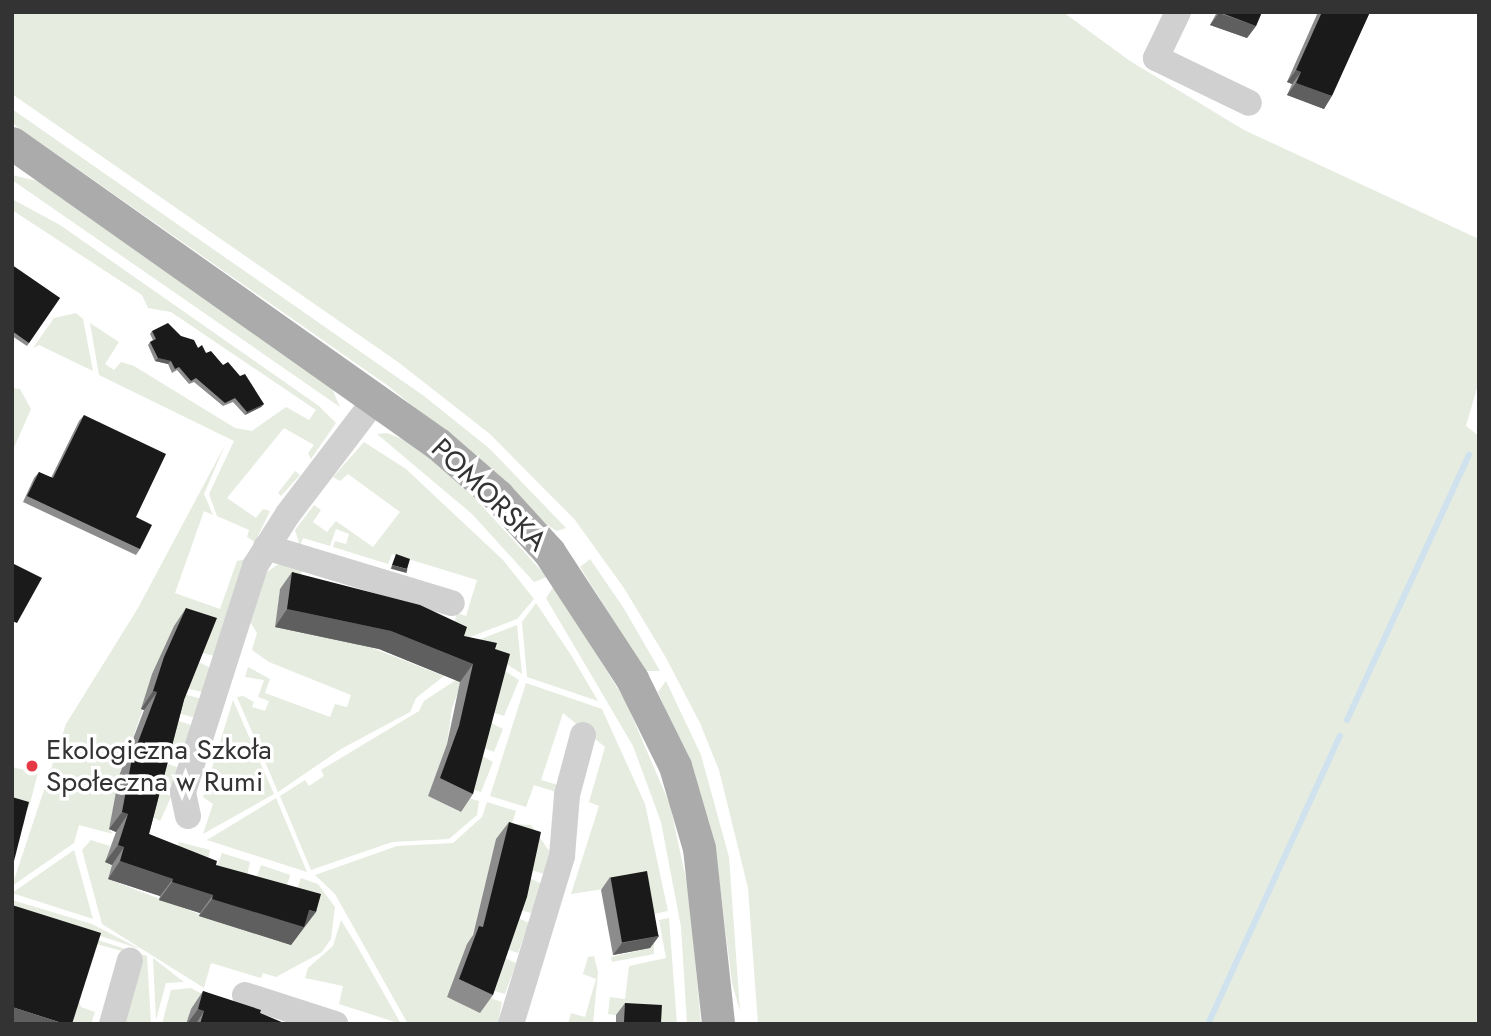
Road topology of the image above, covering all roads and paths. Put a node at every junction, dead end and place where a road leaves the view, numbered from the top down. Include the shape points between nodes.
1 (1178, 12) edge
2 (1249, 103) dead end
3 (12, 143) edge
4 (377, 397) junction
5 (266, 547) junction
6 (452, 603) dead end
7 (583, 735) dead end
8 (188, 816) dead end
9 (130, 960) dead end
10 (245, 995) dead end
11 (112, 1024) edge
12 (335, 1024) edge
13 (511, 1024) edge
14 (718, 1024) edge

1 - 2 lane via 1156,58
3 - 4 main road, POMORSKA
4 - 5 lane
4 - 14 main road, POMORSKA via 498,496 549,552 632,679 675,766 699,848
5 - 6 lane
5 - 8 lane via 255,566 183,792
7 - 13 lane via 567,795 562,856
9 - 11 lane
10 - 12 lane

